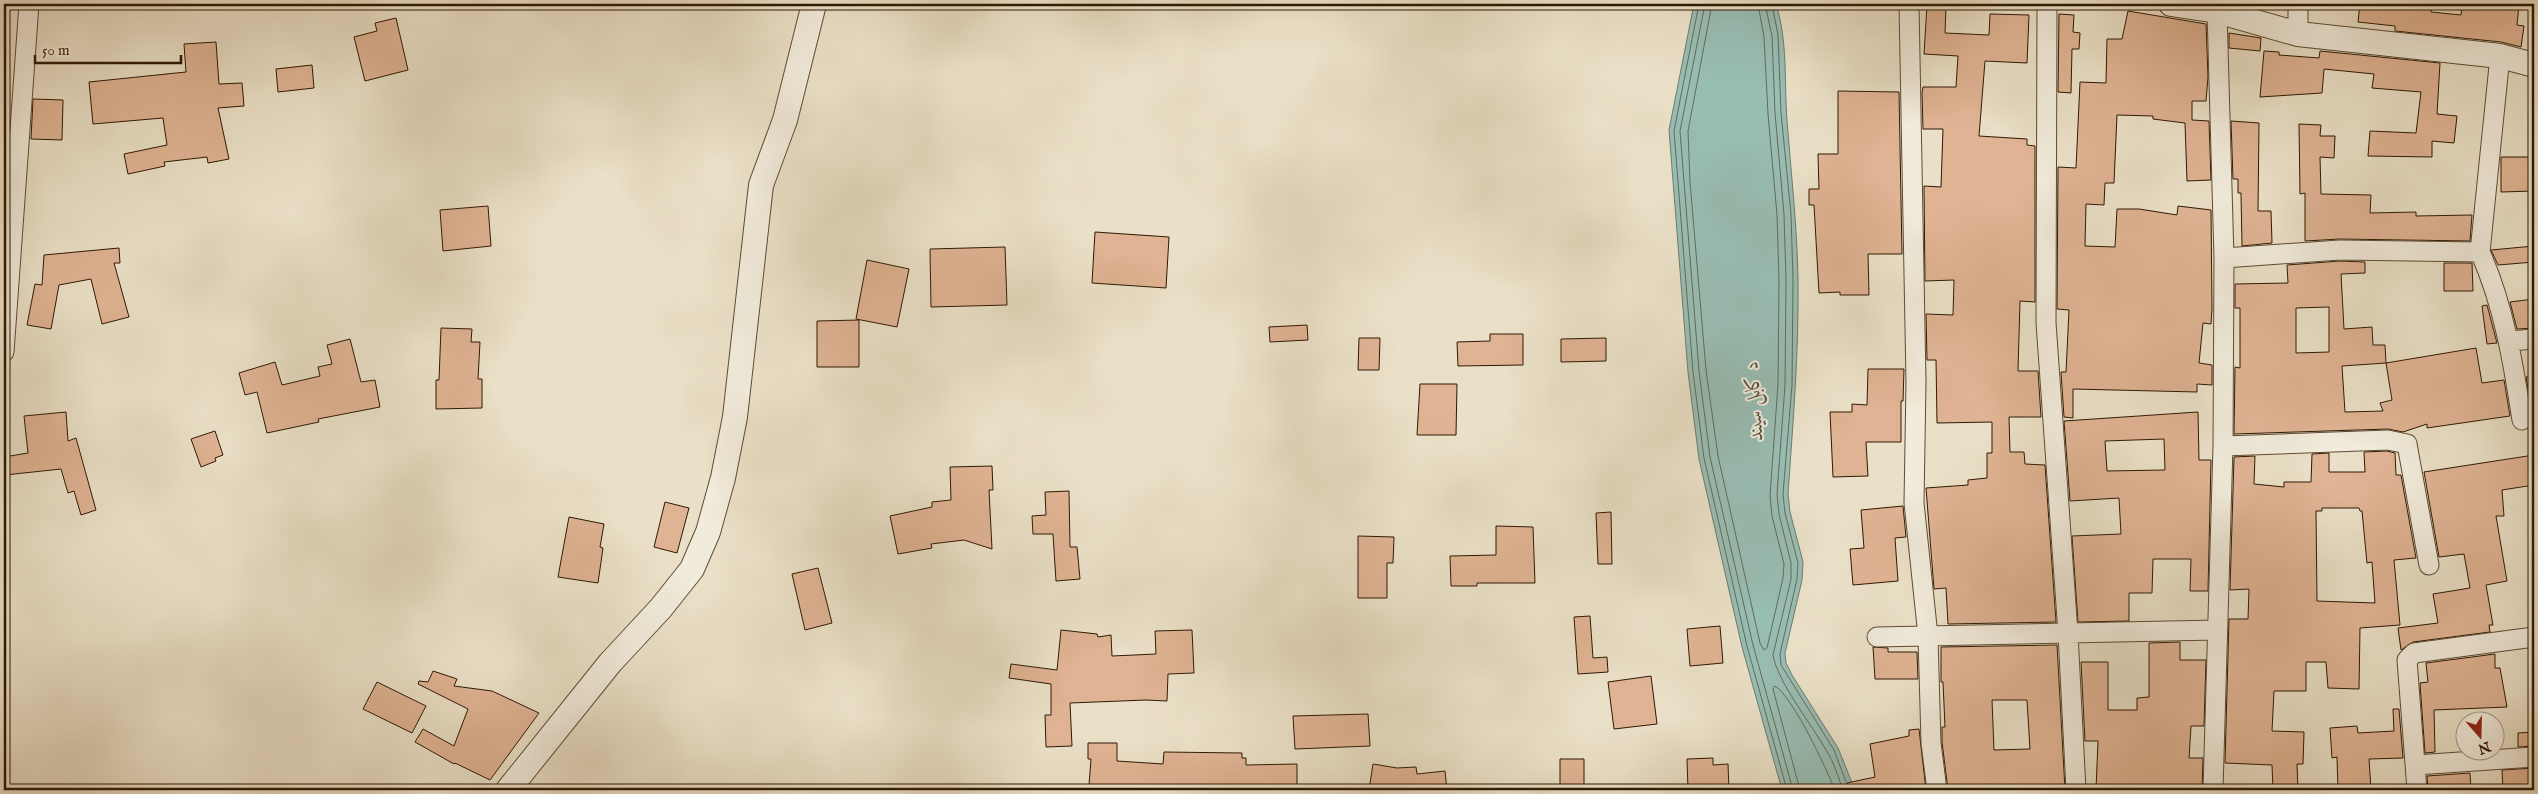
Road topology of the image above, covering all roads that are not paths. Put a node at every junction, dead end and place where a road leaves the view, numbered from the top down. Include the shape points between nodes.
1 (29, 4) edge
2 (814, 4) edge
3 (1909, 4) edge
4 (2047, 4) edge
5 (2170, 4) edge
6 (2298, 4) edge
7 (2217, 11) junction
8 (2298, 34) junction
9 (2500, 56) junction
10 (2534, 65) edge
11 (2480, 252) junction
12 (2224, 258) junction
13 (2534, 339) edge
14 (2510, 341) junction
15 (4, 352) edge
16 (2522, 420) dead end
17 (2223, 446) junction
18 (2429, 564) dead end
19 (2217, 630) junction
20 (2068, 633) junction
21 (1928, 636) junction
22 (1877, 637) dead end
23 (2534, 637) edge
24 (2534, 757) edge
25 (2416, 765) junction
26 (508, 790) edge
27 (1937, 790) edge
28 (2076, 790) edge
29 (2212, 790) edge
30 (2417, 790) edge

1 - 15 street
2 - 26 street via 785,120 761,185 735,417 724,478 708,532 692,569 610,663
3 - 21 street via 1916,382 1914,503
4 - 20 street via 2046,323
5 - 7 street
6 - 8 street
7 - 8 street
7 - 12 street
8 - 9 street
9 - 10 street
9 - 11 street
11 - 12 street via 2340,250
11 - 14 street via 2492,278
12 - 17 street
13 - 14 street
14 - 16 street
17 - 18 street via 2388,440 2407,444
17 - 19 street
19 - 20 street
19 - 29 street
20 - 21 street
20 - 28 street
21 - 22 street
21 - 27 street via 1931,743
23 - 25 street via 2414,653 2407,660
24 - 25 street
25 - 30 street

